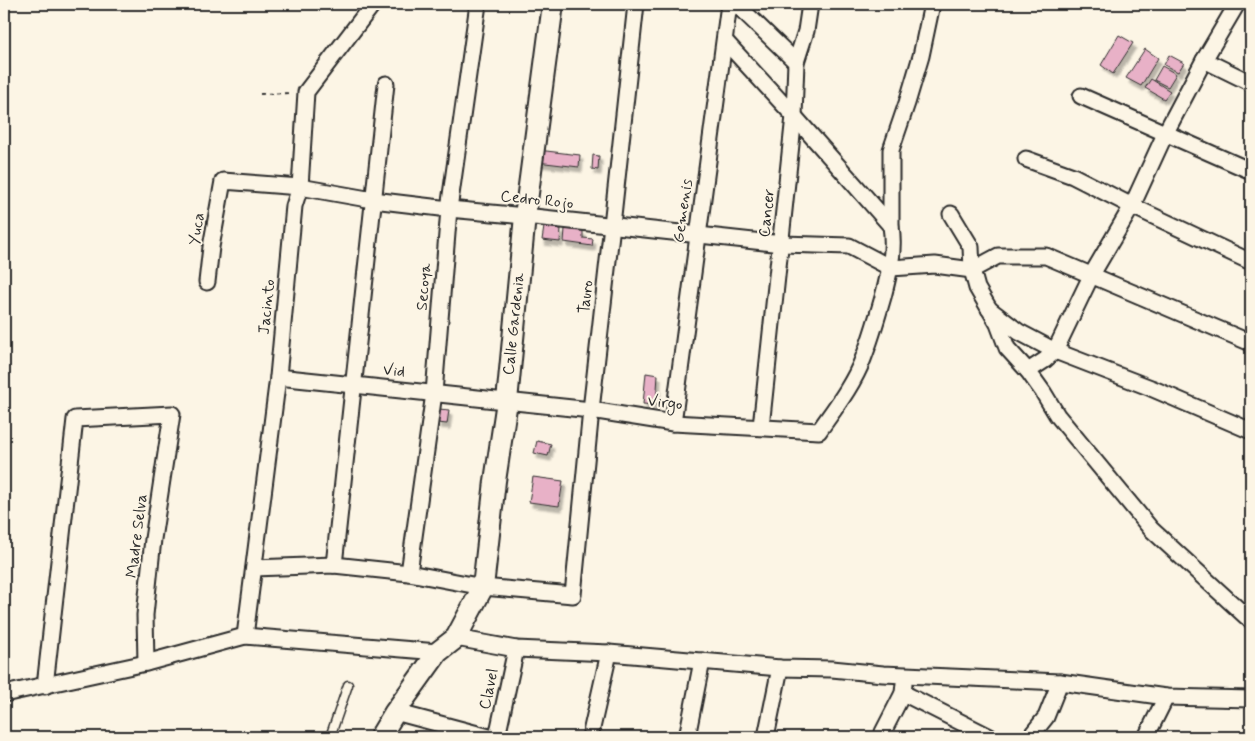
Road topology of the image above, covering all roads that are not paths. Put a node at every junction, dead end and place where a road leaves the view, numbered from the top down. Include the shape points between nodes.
1 (373, 4) edge
2 (478, 4) edge
3 (553, 4) edge
4 (636, 4) edge
5 (729, 4) edge
6 (736, 4) edge
7 (810, 4) edge
8 (932, 4) edge
9 (1237, 4) edge
10 (725, 41) junction
11 (1204, 60) junction
12 (796, 62) junction
13 (1251, 83) edge
14 (386, 84) dead end
15 (1082, 96) dead end
16 (794, 116) junction
17 (1166, 132) junction
18 (1026, 159) dead end
19 (1251, 171) edge
20 (223, 181) joint
21 (300, 187) junction
22 (373, 200) junction
23 (1132, 206) junction
24 (449, 209) junction
25 (951, 214) dead end
26 (525, 216) junction
27 (612, 225) junction
28 (891, 226) junction
29 (698, 235) junction
30 (782, 244) junction
31 (1251, 262) edge
32 (890, 268) junction
33 (972, 270) junction
34 (1091, 276) junction
35 (207, 282) dead end
36 (989, 309) junction
37 (1251, 343) edge
38 (1055, 351) junction
39 (1028, 371) junction
40 (278, 377) junction
41 (354, 384) junction
42 (434, 393) junction
43 (507, 401) junction
44 (591, 410) junction
45 (673, 423) junction
46 (761, 427) junction
47 (1251, 431) edge
48 (334, 565) junction
49 (254, 568) junction
50 (409, 573) junction
51 (484, 587) junction
52 (1251, 621) edge
53 (245, 636) junction
54 (456, 638) junction
55 (516, 649) junction
56 (438, 652) junction
57 (609, 652) junction
58 (702, 661) junction
59 (146, 664) junction
60 (780, 668) junction
61 (904, 674) junction
62 (1060, 682) junction
63 (348, 685) dead end
64 (45, 686) junction
65 (903, 693) junction
66 (4, 694) edge
67 (1166, 696) junction
68 (1251, 699) edge
69 (395, 712) junction
70 (330, 737) edge
71 (380, 737) edge
72 (489, 737) edge
73 (497, 737) edge
74 (590, 737) edge
75 (686, 737) edge
76 (766, 737) edge
77 (882, 737) edge
78 (990, 737) edge
79 (1030, 737) edge
80 (1146, 737) edge

1 - 21 street, Jacinto via 306,92
2 - 24 street, Secoya
3 - 26 street, Calle Gardenia
4 - 27 street, Tauro
5 - 10 street, Gemenis
6 - 12 street
7 - 12 street, Cancer
8 - 28 street via 916,74 891,150
9 - 11 street
10 - 16 street
10 - 29 street, Gemenis
11 - 13 street
11 - 17 street
12 - 16 street, Cancer
14 - 22 street
15 - 17 street
16 - 28 street
16 - 30 street, Cancer
17 - 19 street
17 - 23 street
18 - 23 street via 1073,176
20 - 21 street, Cedro Rojo
20 - 35 street, Yuca
21 - 22 street, Cedro Rojo
21 - 40 street, Jacinto via 294,206
22 - 24 street, Cedro Rojo
22 - 41 street
23 - 31 street
23 - 34 street
24 - 26 street, Cedro Rojo
24 - 42 street, Secoya
25 - 33 street via 971,247
26 - 27 street, Cedro Rojo
26 - 43 street, Calle Gardenia
27 - 29 street, Cedro Rojo
27 - 44 street, Tauro
28 - 32 street
29 - 30 street, Cedro Rojo
29 - 45 street, Gemenis
30 - 32 street, Cedro Rojo via 849,246
30 - 46 street, Cancer
32 - 33 street via 935,265
32 - 46 street, Virgo via 863,360 843,398 819,431
33 - 34 street via 998,256 1046,256
33 - 36 street via 977,288
34 - 37 street
34 - 38 street
36 - 38 street via 1018,332
36 - 39 street via 1007,348
38 - 39 street
38 - 47 street
39 - 52 street via 1057,415 1151,529
40 - 41 street, Vid
40 - 49 street, Jacinto
41 - 42 street, Vid
41 - 48 street
42 - 43 street, Vid
42 - 50 street, Secoya
43 - 44 street, Virgo
43 - 51 street, Calle Gardenia
44 - 45 street, Virgo
44 - 51 street, Tauro via 574,595
45 - 46 street, Virgo
48 - 49 street
48 - 50 street
49 - 53 street, Jacinto
50 - 51 street
51 - 54 street, Calle Gardenia
53 - 56 street
53 - 59 street
54 - 55 street
54 - 56 street
55 - 57 street
55 - 73 street, Clavel
56 - 69 street
57 - 58 street
57 - 74 street
58 - 60 street
58 - 75 street
59 - 64 street
59 - 64 street, Madre Selva via 146,615 153,539 172,414 74,419
60 - 61 street
60 - 76 street
61 - 62 street
61 - 65 street
62 - 67 street
62 - 79 street via 1046,717
63 - 70 lane
64 - 66 street
65 - 77 street
65 - 78 street
67 - 68 street
67 - 80 street
69 - 71 street
69 - 72 street

